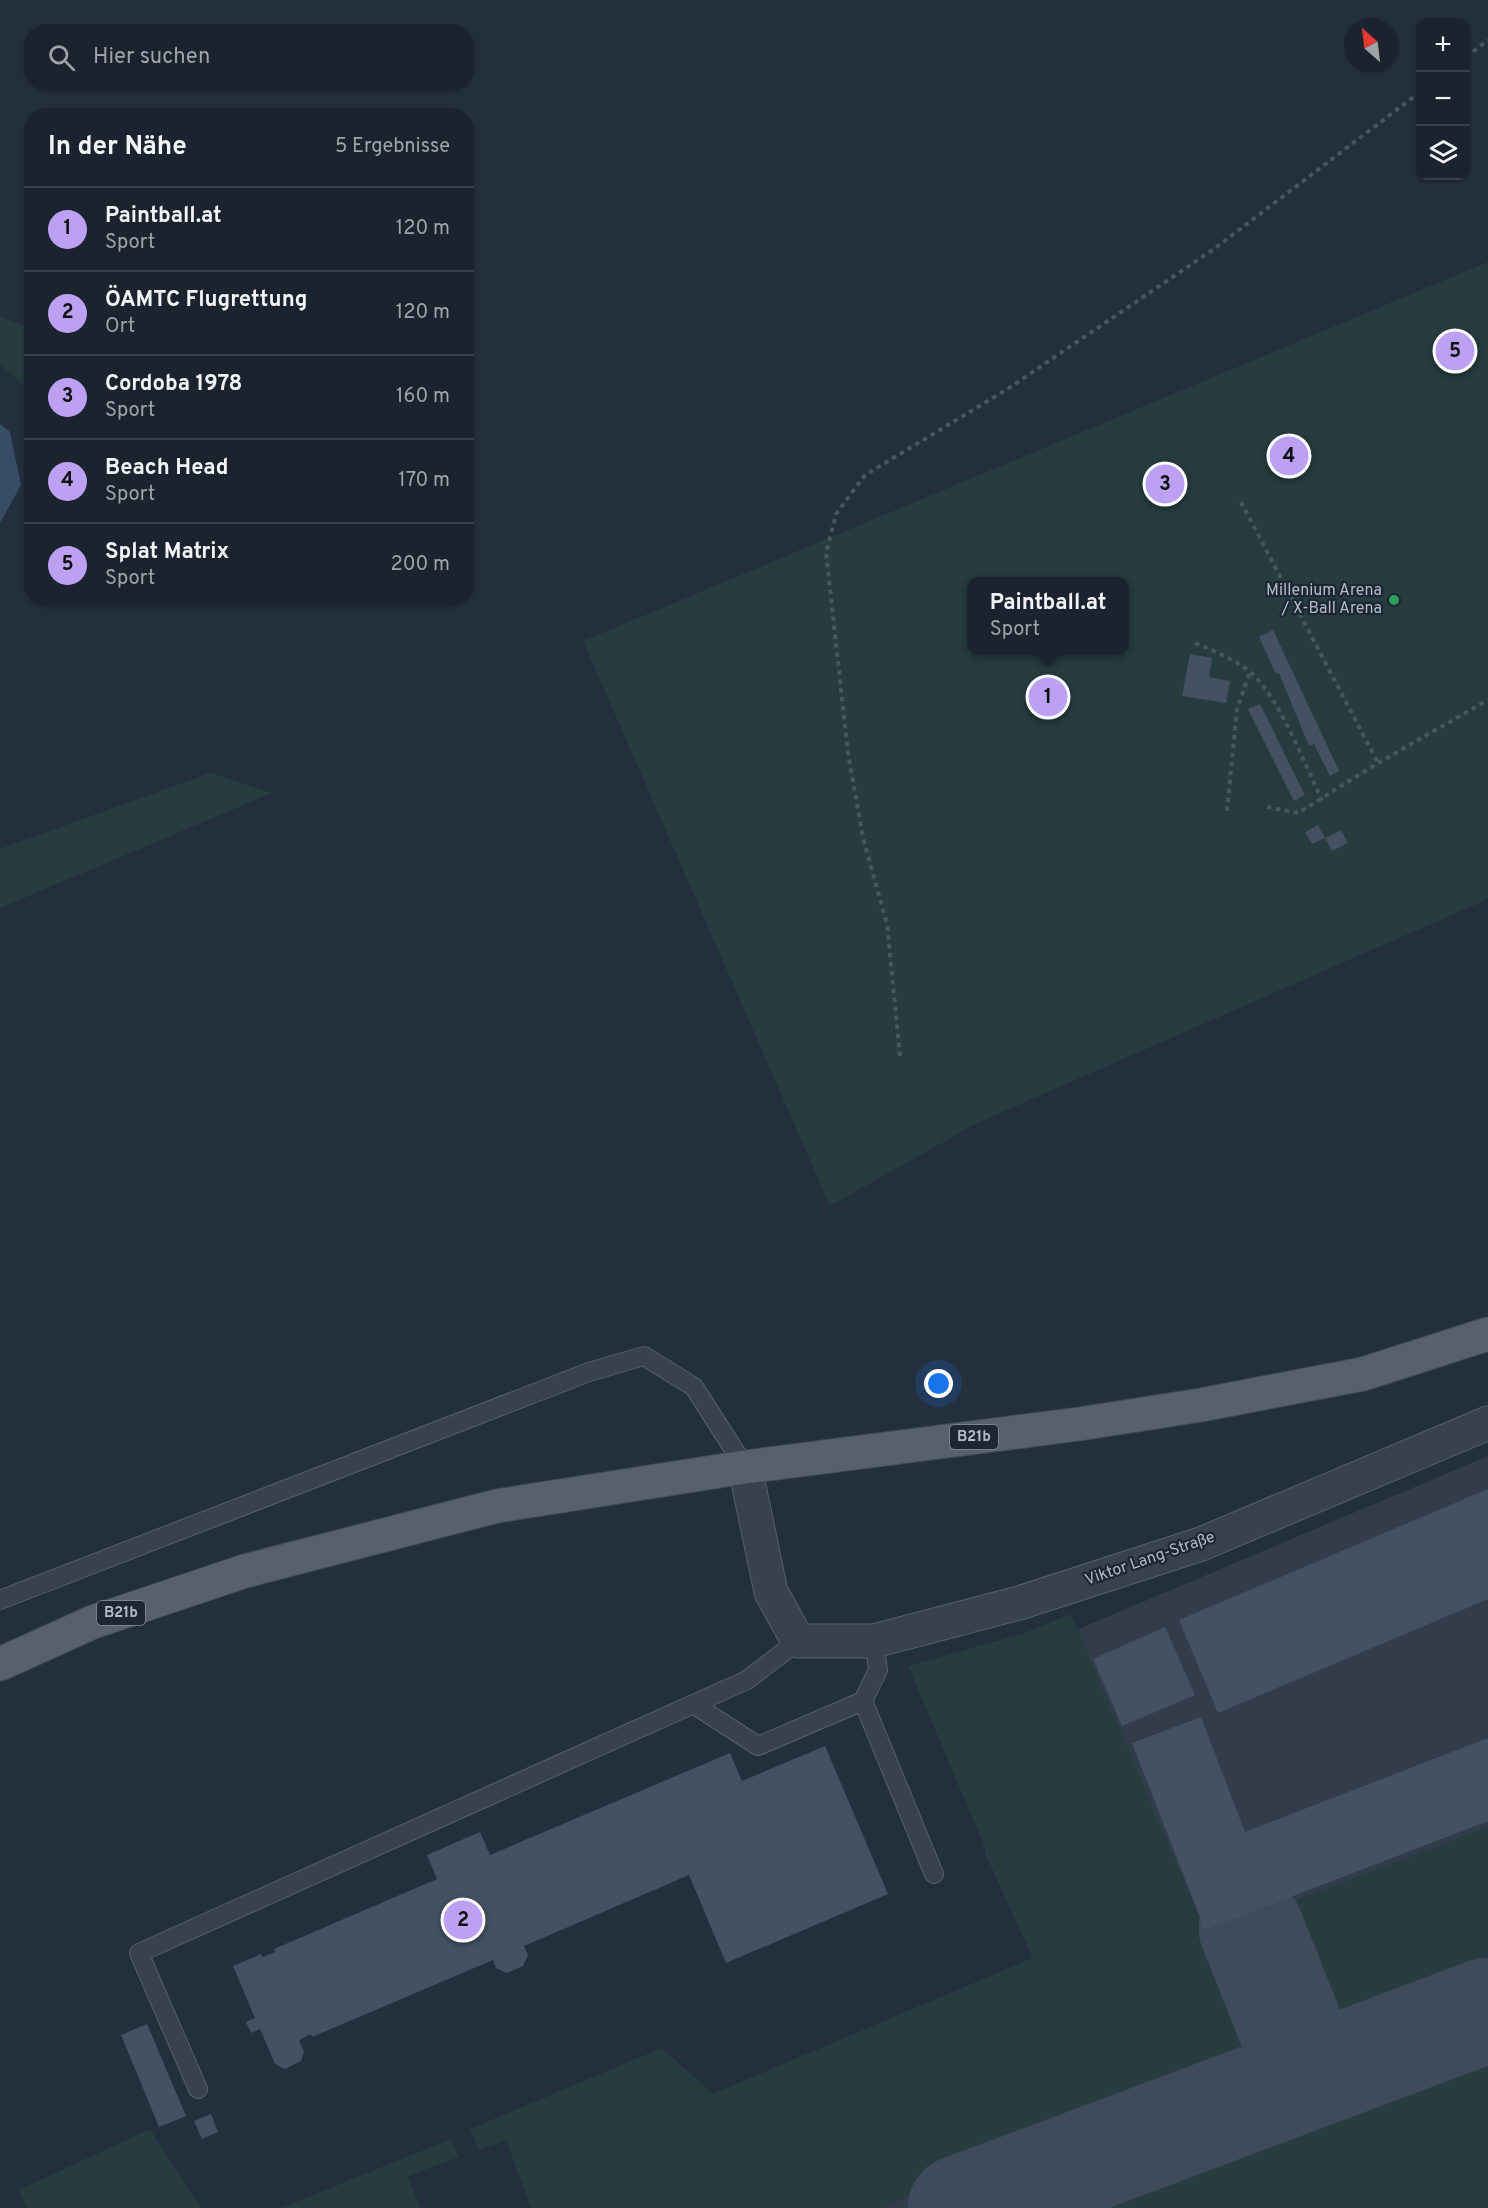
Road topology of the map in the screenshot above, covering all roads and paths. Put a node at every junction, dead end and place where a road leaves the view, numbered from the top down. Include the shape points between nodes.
1 (1488, 40) edge
2 (1470, 54) edge
3 (1416, 95) edge
4 (1241, 502) dead end
5 (1195, 643) dead end
6 (1250, 672) junction
7 (1488, 700) edge
8 (1378, 762) junction
9 (1322, 800) junction
10 (1267, 807) dead end
11 (1227, 811) dead end
12 (900, 1056) dead end
13 (1488, 1334) edge
14 (1488, 1423) edge
15 (745, 1467) junction
16 (0, 1600) edge
17 (798, 1641) junction
18 (874, 1641) junction
19 (0, 1664) edge
20 (863, 1701) junction
21 (693, 1704) junction
22 (934, 1874) dead end
23 (198, 2089) dead end

1 - 2 path
3 - 12 path via 1214,249 1006,390 865,475 836,514 826,552 848,753 862,838 887,924
4 - 8 path
5 - 6 path via 1226,655
6 - 9 path via 1267,690
6 - 11 path via 1237,709
7 - 8 path
8 - 9 path
9 - 10 path via 1298,813
13 - 15 main road, B21b via 1363,1374 1201,1405
14 - 18 street, Viktor Lang-Straße via 1201,1544 1019,1603
15 - 16 lane via 694,1388 644,1356 589,1372
15 - 17 street via 771,1592
15 - 19 main road, B21b via 497,1506 245,1571 93,1622
17 - 18 street, Viktor Lang-Straße
17 - 21 lane via 747,1680
18 - 20 lane via 878,1670
20 - 21 lane via 758,1746
20 - 22 lane
21 - 23 lane via 139,1953

